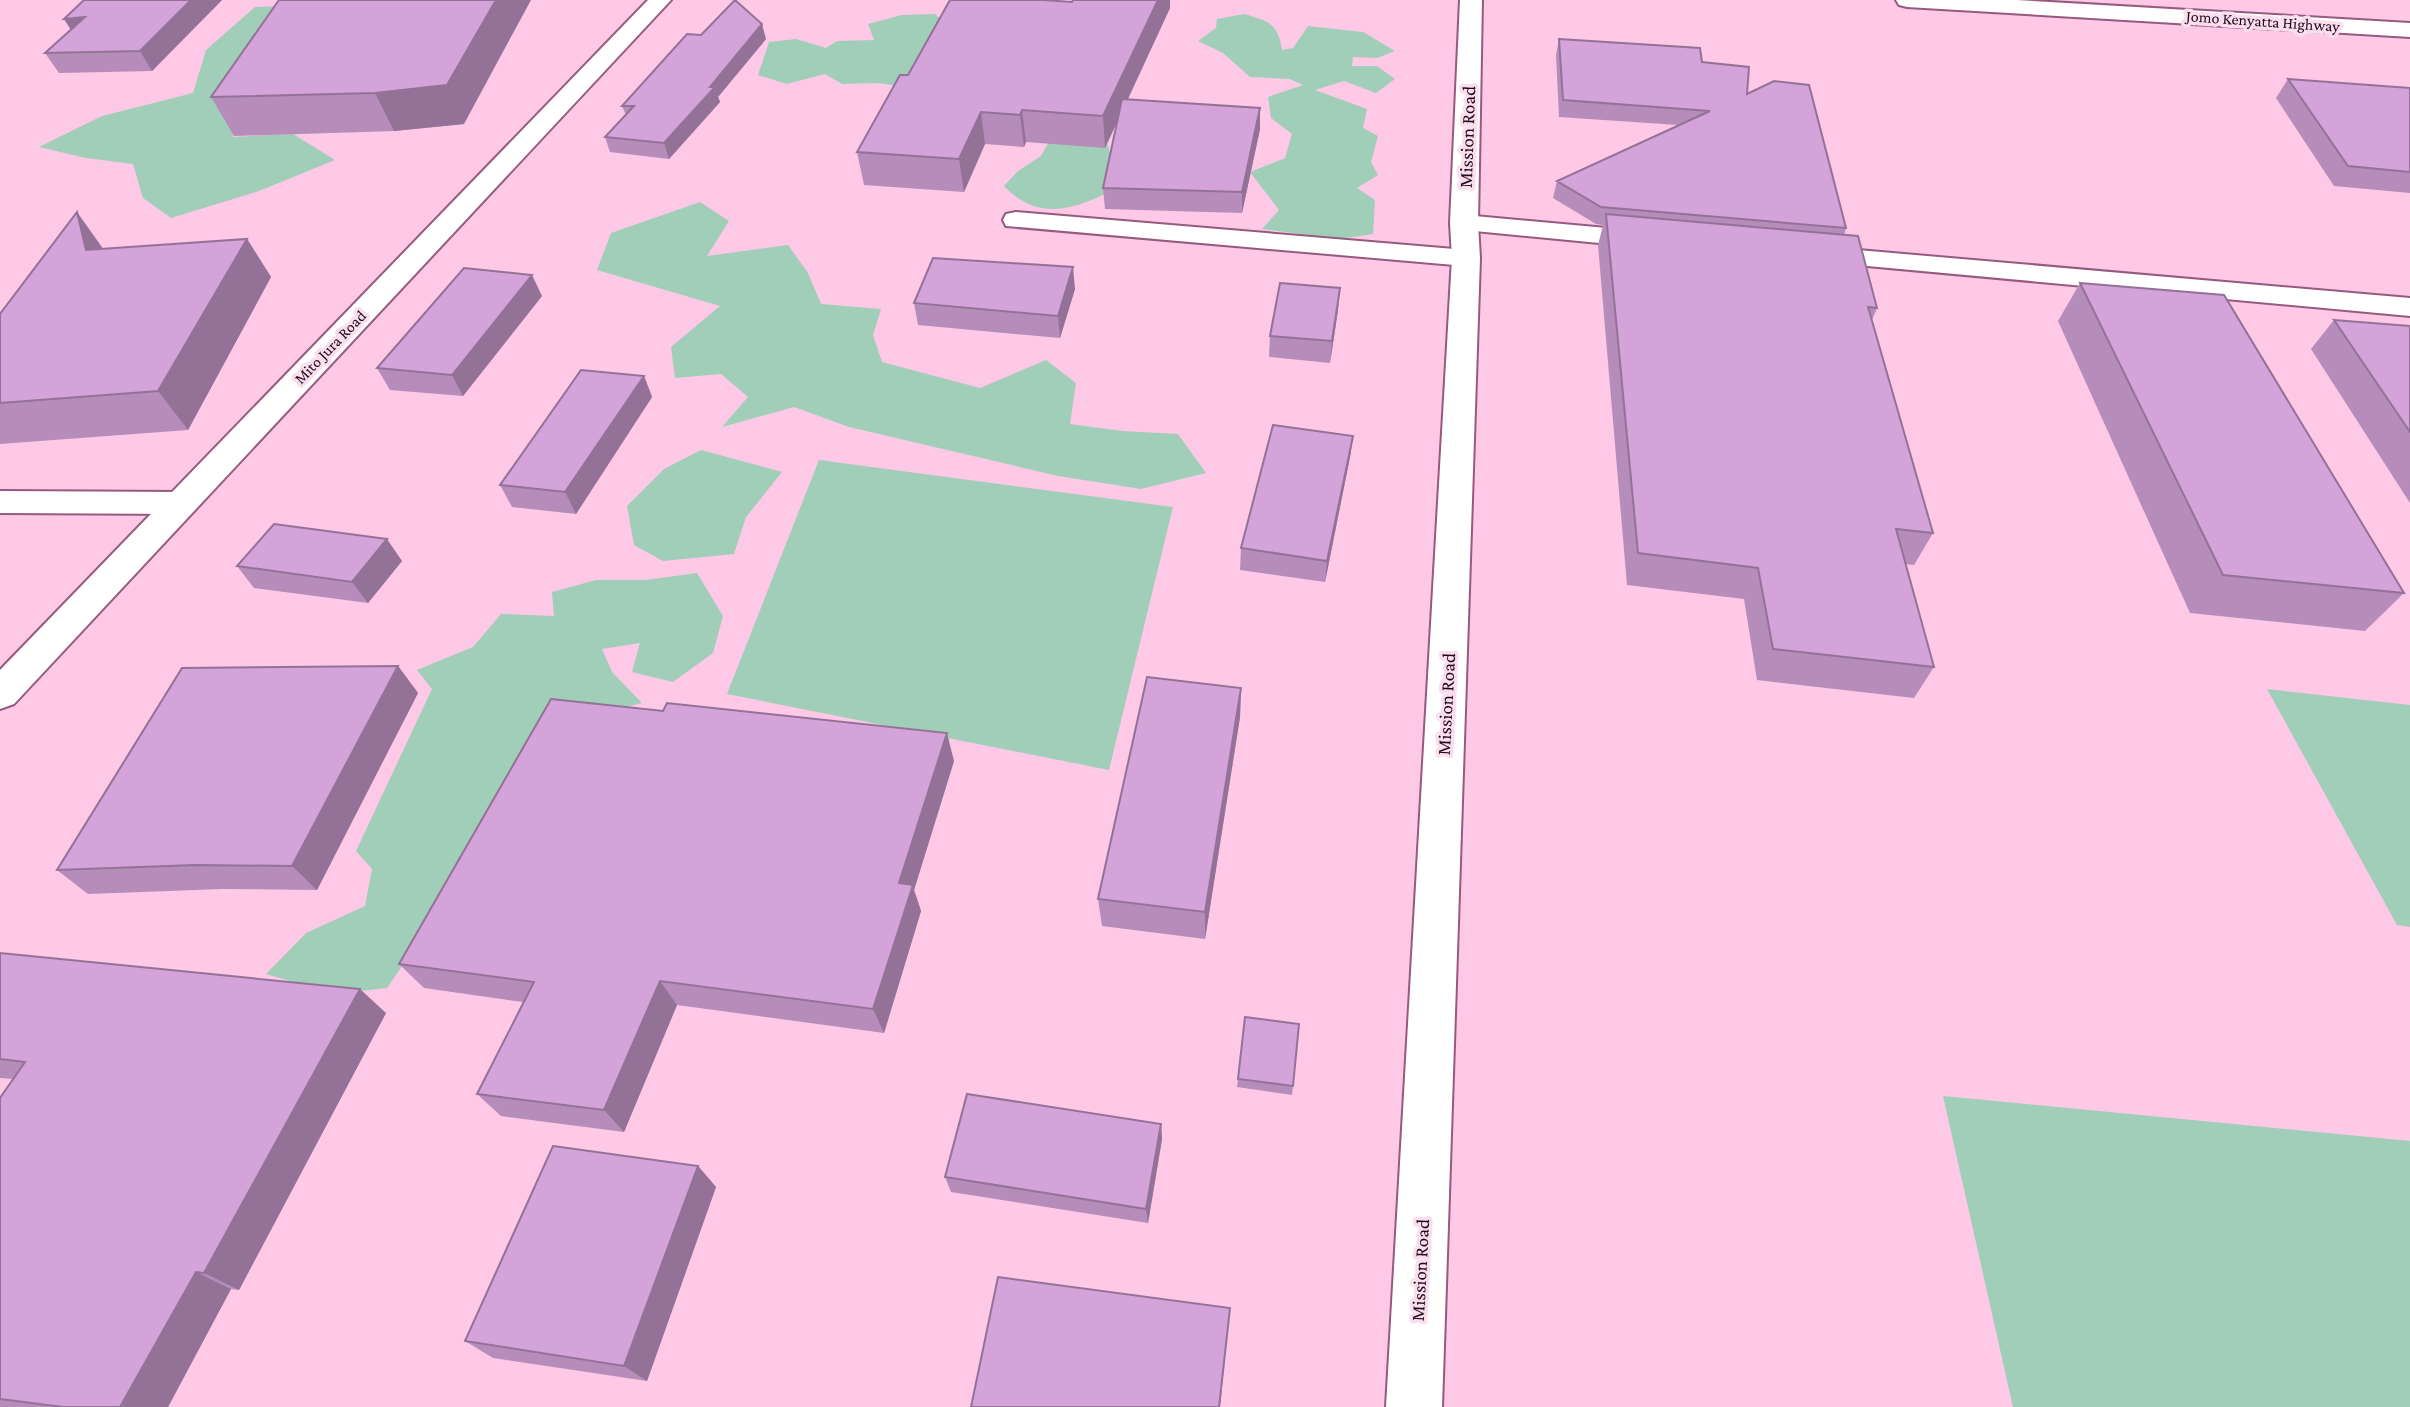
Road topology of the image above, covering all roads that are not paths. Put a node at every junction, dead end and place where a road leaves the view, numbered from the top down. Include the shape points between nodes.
1 (660, 0) edge
2 (1471, 0) edge
3 (1907, 0) edge
4 (2169, 0) edge
5 (2410, 15) edge
6 (2410, 30) edge
7 (1016, 220) dead end
8 (1465, 241) junction
9 (1673, 242) edge
10 (1784, 252) edge
11 (2410, 307) edge
12 (0, 502) edge
13 (183, 503) junction
14 (0, 694) edge
15 (1414, 1407) edge

1 - 13 main road, Mito Jura Road
2 - 8 main road, Mission Road
3 - 6 main road, Jomo Kenyatta Highway
4 - 5 main road, Jomo Kenyatta Highway
7 - 8 main road
8 - 9 main road
8 - 15 main road, Mission Road
10 - 11 main road
12 - 13 main road
13 - 14 main road, Mito Jura Road

